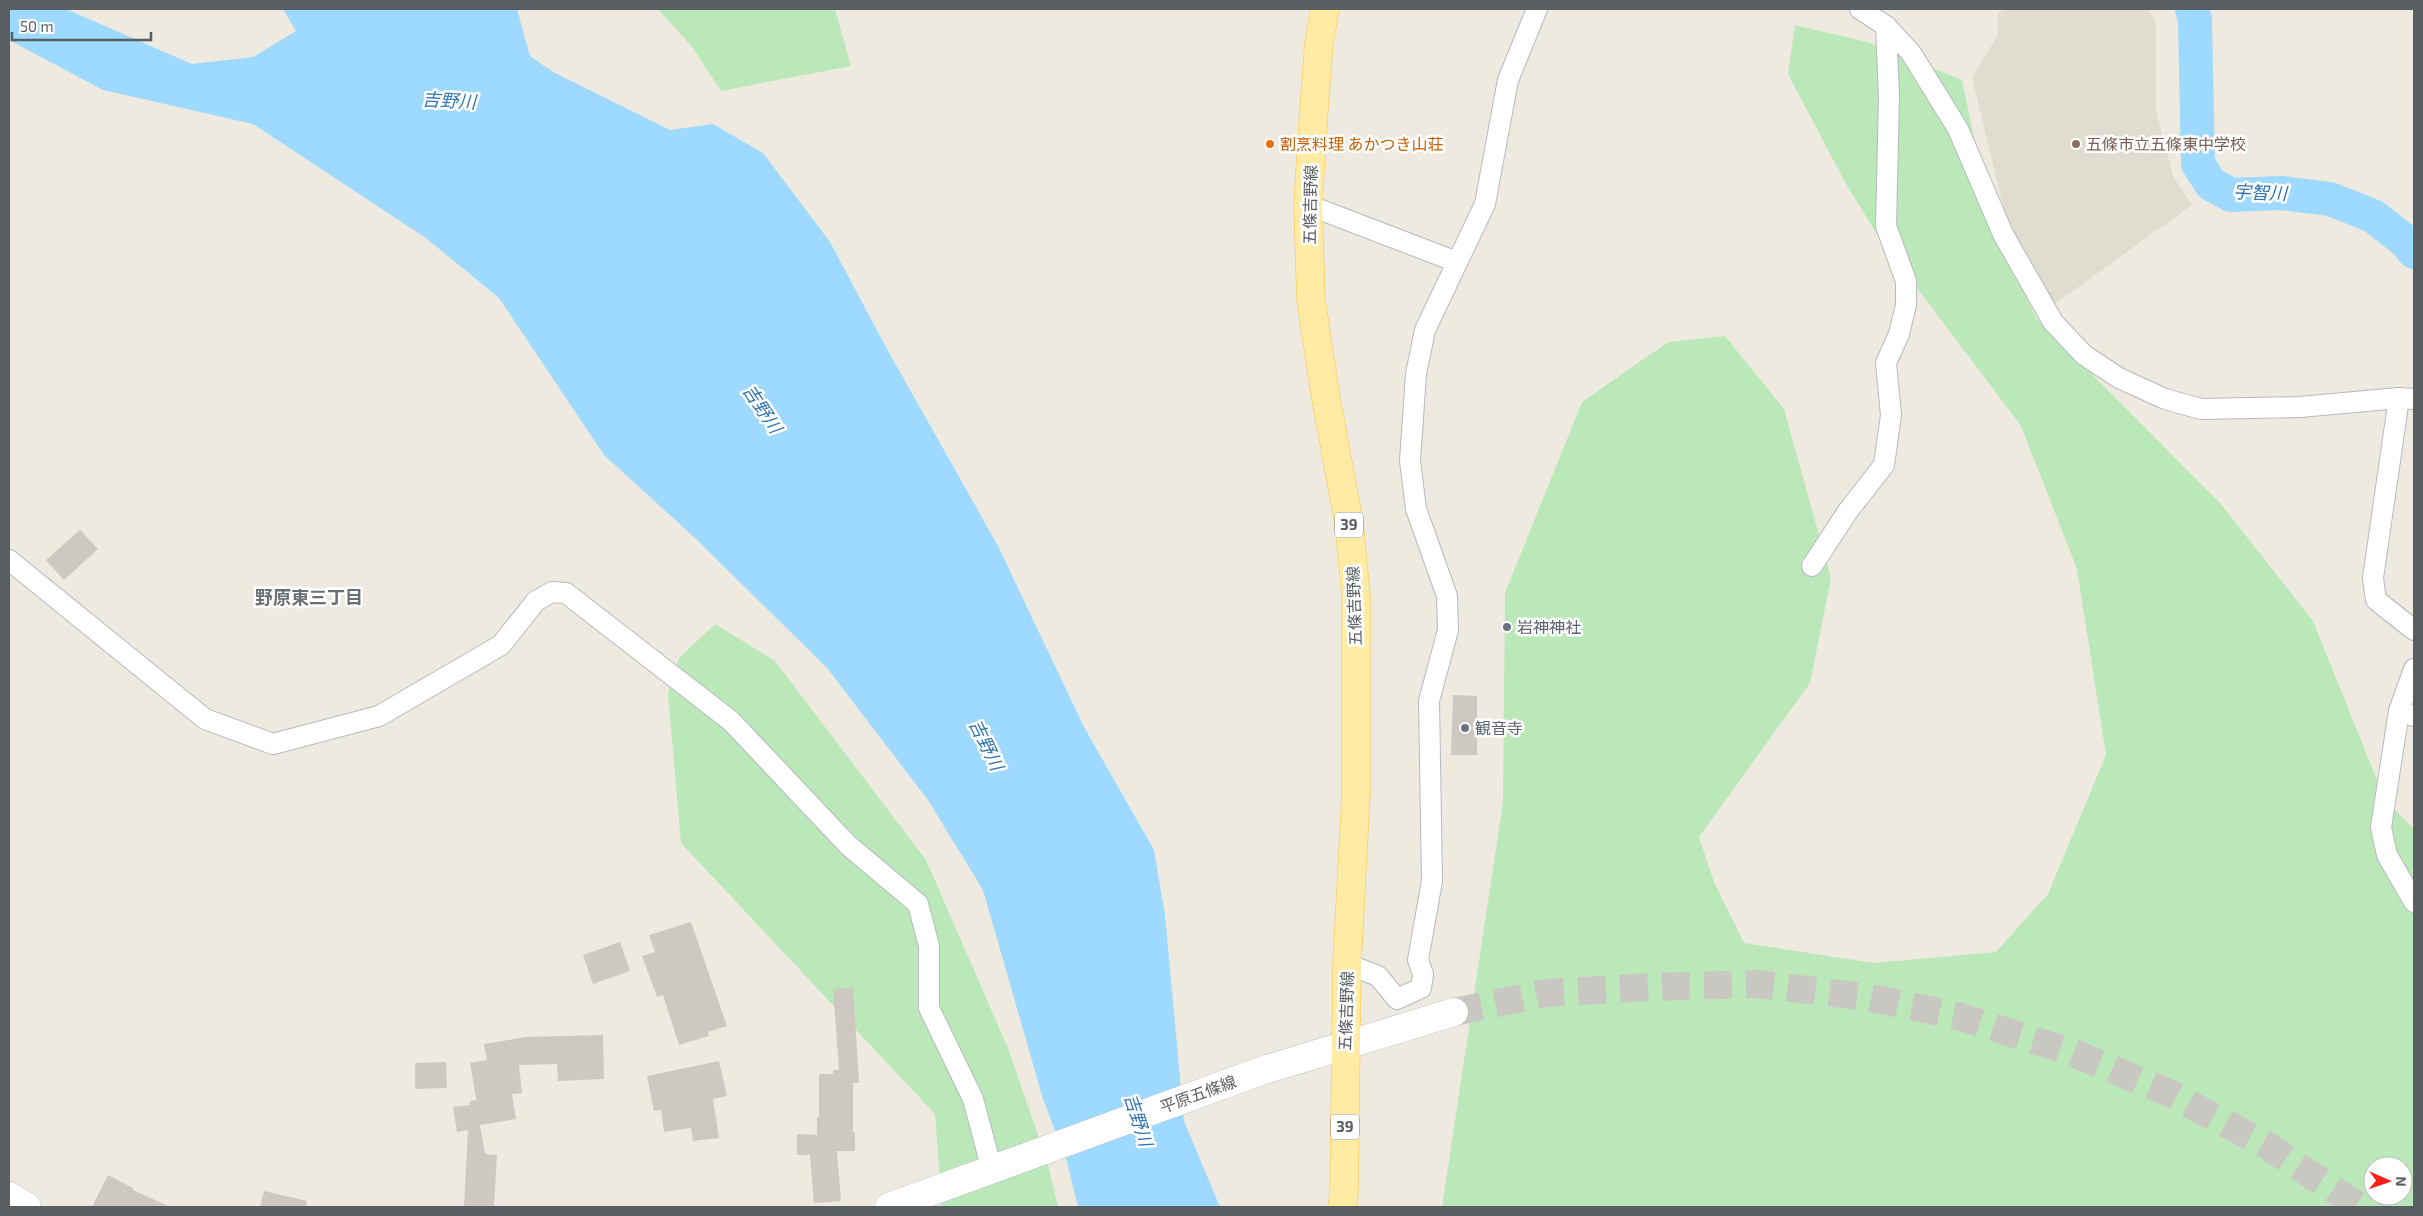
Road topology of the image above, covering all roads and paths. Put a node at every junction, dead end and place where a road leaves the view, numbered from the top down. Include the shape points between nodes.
1 (1325, 9) edge
2 (1537, 9) edge
3 (1860, 9) edge
4 (1886, 26) junction
5 (1308, 205) junction
6 (1457, 262) junction
7 (2406, 398) edge
8 (9, 560) edge
9 (1812, 566) dead end
10 (2414, 630) edge
11 (2414, 669) edge
12 (2406, 714) edge
13 (2414, 902) edge
14 (1347, 964) junction
15 (1454, 1012) tunnel mouth
16 (1346, 1046) junction
17 (992, 1170) junction
18 (9, 1196) edge
19 (27, 1207) edge
20 (889, 1207) edge
21 (1342, 1207) edge

1 - 5 main road, 五條吉野線 / 39 via 1314,99
2 - 6 street via 1508,80 1485,204
3 - 4 street
4 - 7 street via 1911,53 1958,129 2003,234 2053,322 2084,355 2119,378 2165,399 2201,409 2300,407
4 - 9 street via 1889,97 1886,226 1906,281 1906,305 1899,334 1886,363 1891,415 1884,465 1848,511
5 - 6 street
5 - 14 main road, 五條吉野線 / 39 via 1311,300 1349,523 1356,596 1356,794
6 - 14 street via 1425,330 1416,374 1410,461 1416,509 1446,596 1448,630 1429,701 1432,881 1418,960 1423,974 1422,988 1397,999 1378,976
7 - 10 street via 2373,578 2376,600
8 - 17 street via 205,719 273,744 379,716 501,645 536,601 552,592 566,593 731,721 848,845 918,904 929,946 929,1008 973,1099
11 - 12 street
12 - 13 street via 2380,827 2387,855
14 - 16 main road, 五條吉野線 / 39
15 - 16 main road, 平原五條線
16 - 17 main road, 平原五條線 via 1261,1072
16 - 21 main road, 五條吉野線 / 39
17 - 20 main road, 平原五條線
18 - 19 main road

